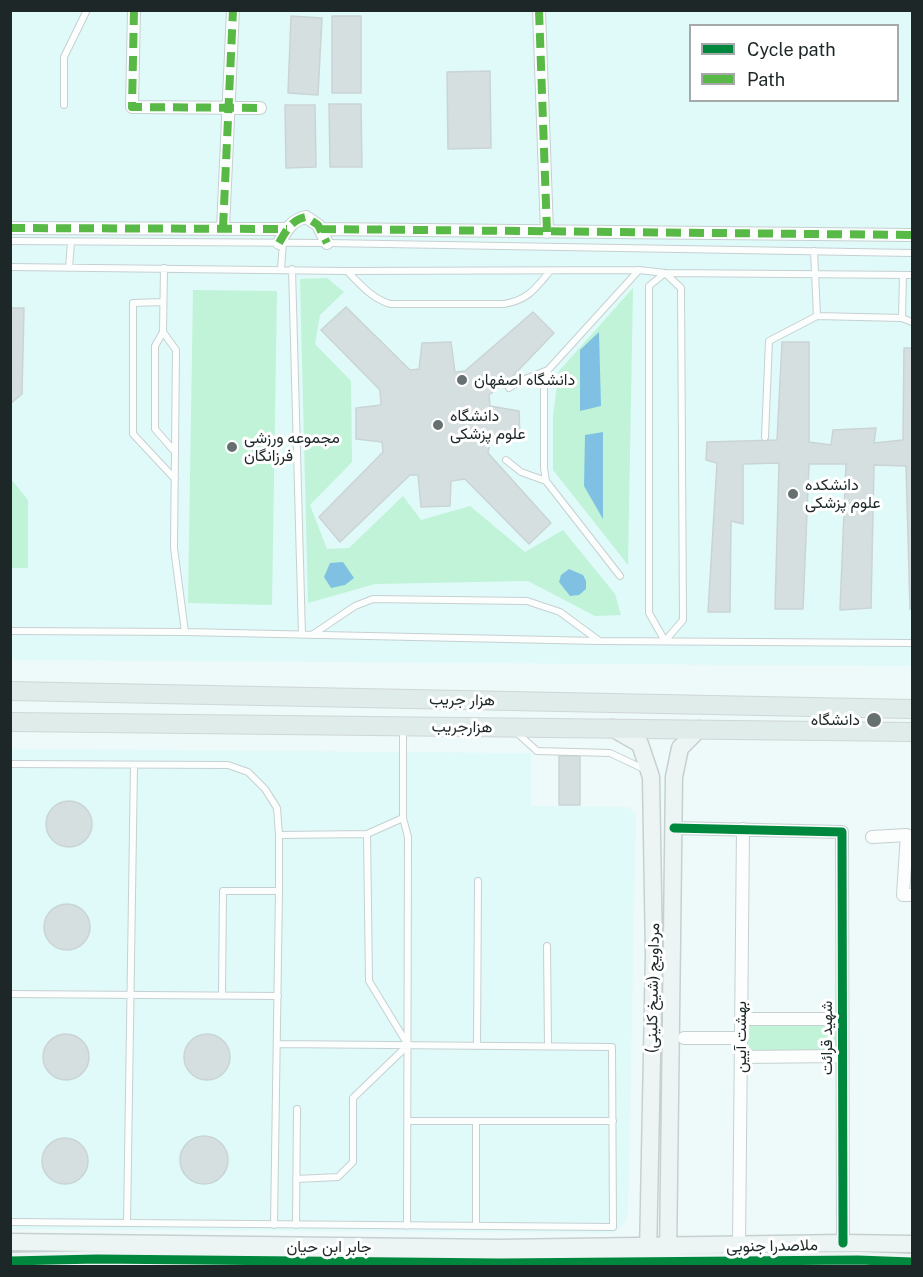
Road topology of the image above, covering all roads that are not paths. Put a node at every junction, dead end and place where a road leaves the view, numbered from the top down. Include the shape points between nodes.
1 (87, 10) edge
2 (134, 10) edge
3 (233, 10) edge
4 (539, 10) edge
5 (64, 105) dead end
6 (229, 108) junction
7 (260, 108) dead end
8 (10, 228) edge
9 (224, 228) junction
10 (287, 229) junction
11 (321, 230) junction
12 (547, 232) junction
13 (912, 235) edge
14 (10, 241) edge
15 (71, 242) junction
16 (281, 243) junction
17 (327, 243) junction
18 (813, 250) junction
19 (912, 253) edge
20 (10, 267) edge
21 (69, 268) junction
22 (164, 268) junction
23 (281, 269) junction
24 (292, 269) junction
25 (639, 270) junction
26 (347, 271) junction
27 (550, 271) junction
28 (665, 273) junction
29 (814, 274) junction
30 (903, 274) junction
31 (912, 275) edge
32 (163, 302) junction
33 (816, 316) junction
34 (902, 318) junction
35 (912, 322) edge
36 (163, 332) junction
37 (548, 370) junction
38 (509, 388) dead end
39 (765, 437) dead end
40 (175, 452) junction
41 (506, 460) dead end
42 (175, 479) junction
43 (546, 481) junction
44 (620, 576) dead end
45 (10, 631) edge
46 (186, 632) junction
47 (302, 635) junction
48 (312, 635) junction
49 (598, 641) junction
50 (665, 641) junction
51 (912, 643) edge
52 (10, 691) edge
53 (912, 709) edge
54 (10, 722) edge
55 (403, 726) junction
56 (511, 727) junction
57 (612, 728) junction
58 (699, 729) junction
59 (912, 732) edge
60 (10, 764) edge
61 (134, 765) junction
62 (648, 770) junction
63 (403, 818) junction
64 (674, 828) junction
65 (742, 829) junction
66 (367, 834) junction
67 (279, 835) junction
68 (872, 837) dead end
69 (478, 881) dead end
70 (279, 891) junction
71 (912, 895) edge
72 (547, 946) dead end
73 (654, 954) junction
74 (672, 955) junction
75 (10, 994) edge
76 (131, 995) junction
77 (222, 995) junction
78 (278, 996) junction
79 (741, 1019) junction
80 (842, 1019) junction
81 (684, 1038) dead end
82 (741, 1038) junction
83 (277, 1044) junction
84 (408, 1045) junction
85 (477, 1046) junction
86 (548, 1046) junction
87 (842, 1056) junction
88 (741, 1057) junction
89 (297, 1109) dead end
90 (408, 1121) junction
91 (476, 1121) junction
92 (613, 1121) junction
93 (296, 1179) junction
94 (10, 1222) edge
95 (127, 1223) junction
96 (274, 1225) junction
97 (296, 1225) junction
98 (407, 1226) junction
99 (476, 1227) junction
100 (10, 1242) edge
101 (843, 1243) junction
102 (912, 1244) edge
103 (739, 1245) junction
104 (97, 1256) edge
105 (368, 1258) edge
106 (500, 1259) edge
107 (648, 1259) edge
108 (668, 1259) edge
109 (10, 1261) edge
110 (912, 1262) edge
111 (232, 1264) edge
112 (769, 1264) edge
113 (880, 1264) edge

1 - 5 lane via 64,57
2 - 6 street via 132,107
3 - 6 street
4 - 12 street
6 - 7 street
6 - 9 street
8 - 9 street
9 - 10 street
10 - 11 street via 297,219 306,217
10 - 16 street
11 - 12 street
11 - 17 street
12 - 13 street
14 - 15 lane
15 - 16 lane
15 - 21 lane
16 - 17 lane
16 - 23 lane
17 - 18 lane
18 - 19 lane
18 - 29 lane
20 - 21 lane
21 - 22 lane
22 - 23 lane
22 - 32 lane
23 - 24 lane
24 - 26 lane
24 - 47 lane
25 - 27 lane
25 - 28 lane
25 - 37 lane
26 - 27 lane
26 - 27 lane via 377,300 390,304 517,302 528,296
28 - 29 lane
28 - 50 lane via 649,286 649,614
28 - 50 lane via 681,288 683,620
29 - 30 lane
29 - 33 lane
30 - 31 lane
30 - 34 lane
32 - 36 lane
32 - 42 lane via 133,303 133,434
33 - 34 lane
33 - 39 lane via 769,341
34 - 35 lane
36 - 40 lane via 176,350
36 - 40 lane via 155,346 155,429
37 - 38 lane
37 - 43 lane via 544,383
40 - 42 lane
41 - 43 lane via 521,472
42 - 46 lane via 174,548
43 - 44 lane
45 - 46 lane
46 - 47 lane
47 - 48 lane
48 - 49 lane
48 - 49 lane via 355,606 373,599 480,601 527,602 560,612
49 - 50 lane
50 - 51 lane
52 - 53 main road, هزار جریب
54 - 55 main road, هزارجریب
55 - 56 main road, هزارجریب
55 - 63 lane
56 - 57 main road, هزارجریب
56 - 62 lane via 537,751 610,753
57 - 58 main road, هزارجریب
57 - 62 street, مرداویج (شیخ کلینی) via 640,744
58 - 59 main road, هزارجریب
58 - 64 street, مرداویج (شیخ کلینی) via 680,748 674,777
60 - 61 lane
61 - 67 lane via 228,765 248,772 277,808
61 - 76 lane
62 - 73 street, مرداویج (شیخ کلینی)
63 - 66 lane
63 - 84 lane via 408,837
64 - 65 street
64 - 74 street, مرداویج (شیخ کلینی)
65 - 79 street, بهشت آیین
65 - 80 street, شهید قرائت via 842,832
66 - 67 lane
66 - 84 lane via 369,981
67 - 70 lane
68 - 71 street via 907,835 903,895
69 - 85 lane
70 - 77 lane via 223,891
70 - 78 lane
72 - 86 lane
73 - 74 street
73 - 107 street, مرداویج (شیخ کلینی)
74 - 108 street, مرداویج (شیخ کلینی)
75 - 76 lane
76 - 77 lane
76 - 95 lane
77 - 78 lane
78 - 83 lane
79 - 80 street
79 - 82 street, بهشت آیین
80 - 87 street, شهید قرائت
81 - 82 street
82 - 88 street, بهشت آیین
83 - 84 lane
83 - 96 lane
84 - 85 lane
84 - 90 lane
84 - 93 lane via 354,1098 353,1162 338,1177
85 - 86 lane
86 - 92 lane via 612,1047
87 - 88 street
87 - 101 street, شهید قرائت
88 - 103 street, بهشت آیین
89 - 93 lane
90 - 91 lane
90 - 98 lane
91 - 92 lane
91 - 99 lane
92 - 99 lane via 613,1227
93 - 97 lane
94 - 95 lane
95 - 96 lane
96 - 97 lane
97 - 98 lane
98 - 99 lane
100 - 104 street, جابر ابن حیان
101 - 102 street, ملاصدرا جنوبی
101 - 103 street, ملاصدرا جنوبی
103 - 108 street, ملاصدرا جنوبی
104 - 105 street, جابر ابن حیان
104 - 109 street, جابر ابن حیان
104 - 111 street, جابر ابن حیان
105 - 106 street, جابر ابن حیان
105 - 111 street, جابر ابن حیان
106 - 107 street, جابر ابن حیان
107 - 108 street, جابر ابن حیان
108 - 112 street, ملاصدرا جنوبی
110 - 113 street, ملاصدرا جنوبی
112 - 113 street, ملاصدرا جنوبی

